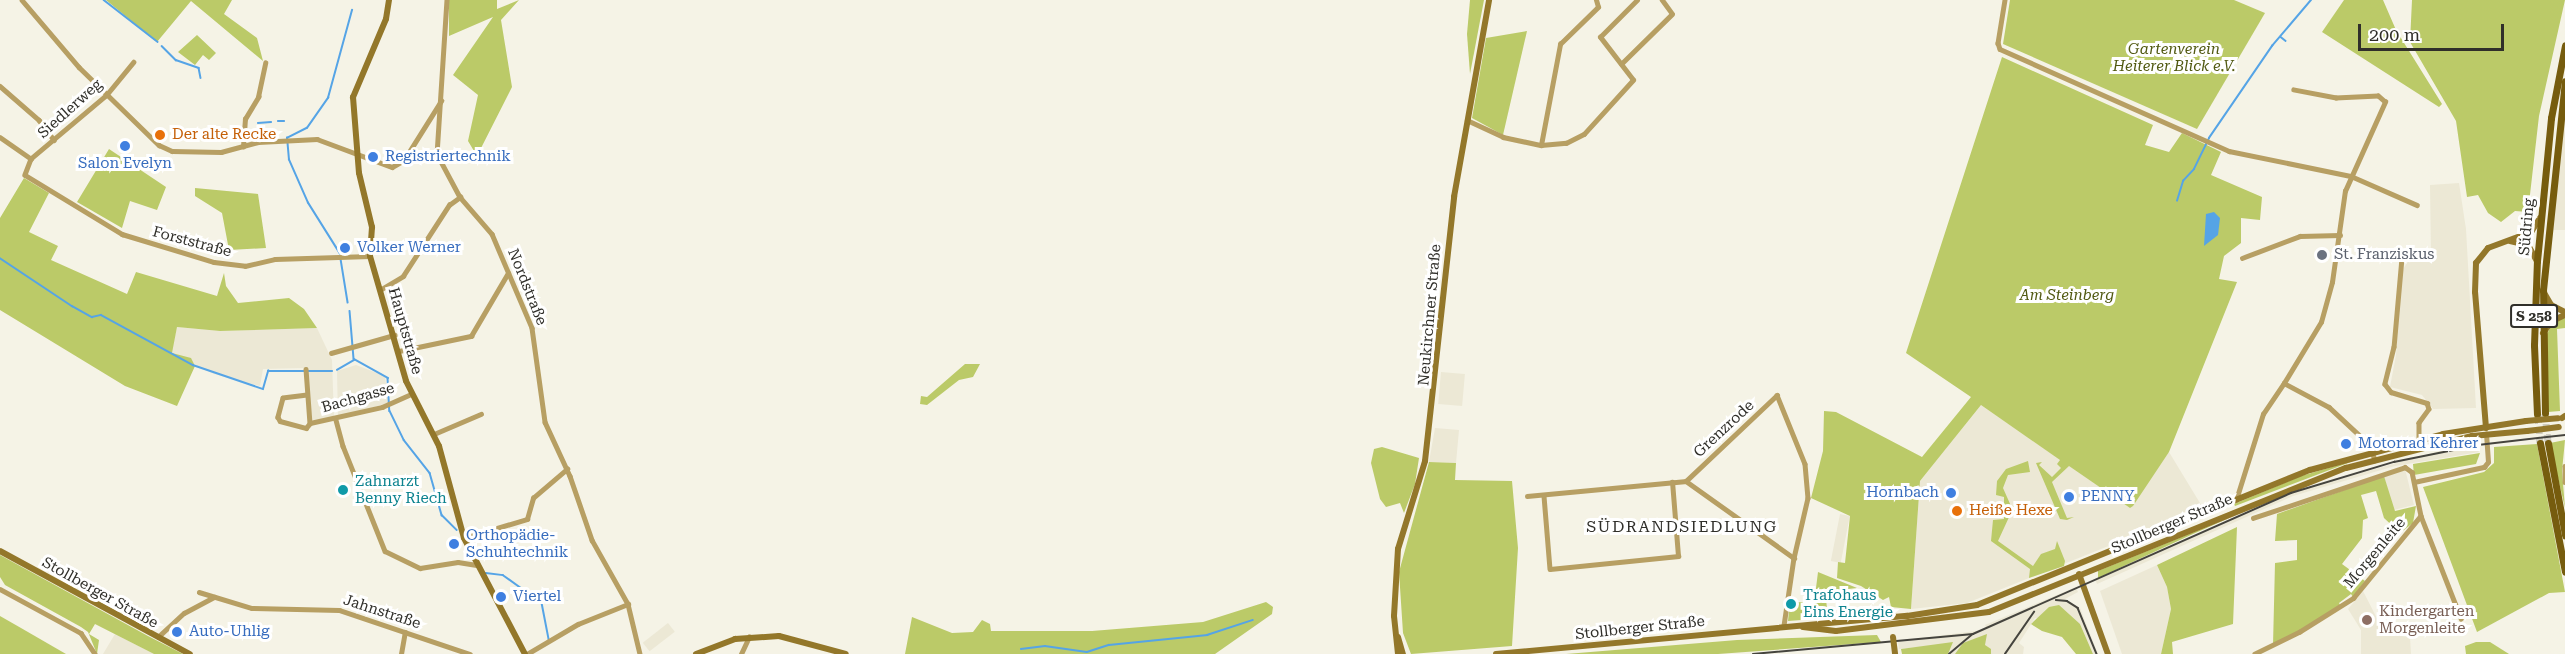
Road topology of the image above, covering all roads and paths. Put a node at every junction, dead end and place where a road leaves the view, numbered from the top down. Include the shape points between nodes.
1 (22, 0) edge
2 (389, 0) edge
3 (447, 0) edge
4 (1489, 0) edge
5 (1596, 0) edge
6 (1637, 0) edge
7 (1662, 0) edge
8 (2005, 0) edge
9 (2565, 45) edge
10 (134, 62) dead end
11 (265, 63) dead end
12 (1621, 64) junction
13 (2565, 81) edge
14 (0, 86) edge
15 (2295, 90) dead end
16 (107, 95) junction
17 (442, 99) junction
18 (1467, 120) junction
19 (0, 137) edge
20 (54, 140) junction
21 (1541, 145) junction
22 (243, 147) junction
23 (358, 154) junction
24 (31, 159) junction
25 (25, 175) joint
26 (2351, 176) junction
27 (460, 197) junction
28 (2417, 204) dead end
29 (2541, 217) junction
30 (2340, 235) junction
31 (2503, 242) junction
32 (370, 256) junction
33 (2242, 258) dead end
34 (2402, 258) dead end
35 (2537, 261) junction
36 (508, 273) junction
37 (380, 290) junction
38 (2543, 290) junction
39 (2565, 314) edge
40 (394, 335) junction
41 (2541, 336) junction
42 (399, 351) junction
43 (330, 353) dead end
44 (306, 371) dead end
45 (2284, 383) junction
46 (411, 394) junction
47 (306, 395) junction
48 (481, 414) dead end
49 (2562, 418) edge
50 (336, 420) junction
51 (310, 423) junction
52 (2486, 425) junction
53 (2562, 427) edge
54 (434, 434) junction
55 (2486, 434) junction
56 (2419, 439) junction
57 (2373, 452) junction
58 (2375, 460) junction
59 (2565, 466) edge
60 (567, 469) junction
61 (1686, 481) junction
62 (1672, 482) junction
63 (2414, 482) junction
64 (2565, 482) edge
65 (2555, 489) junction
66 (1544, 495) junction
67 (1527, 496) dead end
68 (2236, 500) junction
69 (2565, 507) edge
70 (2421, 516) junction
71 (2253, 518) dead end
72 (2565, 536) edge
73 (464, 538) junction
74 (0, 551) edge
75 (1794, 558) junction
76 (478, 565) junction
77 (2076, 568) junction
78 (2565, 572) edge
79 (2079, 576) junction
80 (1, 592) edge
81 (199, 592) dead end
82 (214, 597) junction
83 (628, 604) junction
84 (1890, 617) junction
85 (2461, 618) dead end
86 (1891, 625) junction
87 (1786, 626) junction
88 (1395, 631) junction
89 (405, 632) junction
90 (749, 637) junction
91 (157, 638) junction
92 (95, 654) edge
93 (190, 654) edge
94 (401, 654) edge
95 (470, 654) edge
96 (526, 654) edge
97 (640, 654) edge
98 (696, 654) edge
99 (741, 654) edge
100 (846, 654) edge
101 (1398, 654) edge
102 (1403, 654) edge
103 (1496, 654) edge
104 (1895, 654) edge
105 (2108, 654) edge
106 (2255, 654) edge

1 - 16 street
2 - 23 main road, Hauptstraße via 386,19 353,97
3 - 17 street, Nordstraße
4 - 18 main road, Neukirchner Straße
5 - 21 street via 1598,7 1560,44
6 - 12 street via 1600,37
7 - 12 street via 1672,14
8 - 26 street via 1998,43 2001,49 2229,151
9 - 29 main road, Südring / S 258 via 2551,118
10 - 16 street, Siedlerweg
11 - 22 street via 258,97 245,119
12 - 21 street via 1633,80 1600,121 1575,140
13 - 38 main road, Südring / S 258
14 - 20 street via 39,120
15 - 26 street via 2336,98 2362,95 2385,99
16 - 20 street, Siedlerweg
16 - 22 street via 164,148 221,152
17 - 23 street via 400,164 387,166
17 - 27 street, Nordstraße via 437,154
18 - 21 street via 1503,137
18 - 88 main road, Neukirchner Straße via 1454,197 1425,461 1398,549
19 - 24 street
20 - 24 street, Siedlerweg
22 - 23 street via 317,140
23 - 32 main road, Hauptstraße via 362,194 372,227
24 - 25 street, Siedlerweg
25 - 32 street, Forststraße via 122,234 214,262 245,266 275,259
26 - 28 street
26 - 30 street via 2341,207
27 - 36 street, Nordstraße via 492,234
27 - 37 street via 449,205 403,276
29 - 31 main road via 2531,232
29 - 35 main road, Südring / S 258
30 - 33 street via 2292,238
30 - 45 street via 2321,322
31 - 35 main road via 2528,245
31 - 52 main road via 2481,254 2475,292
32 - 37 main road, Hauptstraße
34 - 56 street via 2394,347 2385,384 2391,392 2427,403 2429,409 2419,423
35 - 41 main road, Südring / S 258 via 2534,345 2541,413
36 - 42 street via 471,336
36 - 60 street, Nordstraße via 532,328 545,422
37 - 40 main road, Hauptstraße
38 - 39 main road, S 258 via 2551,305
38 - 41 main road, Südring / S 258
39 - 41 main road, S 258 via 2552,321
40 - 42 main road, Hauptstraße
40 - 43 street
42 - 46 main road, Hauptstraße
44 - 47 street, Bachgasse
45 - 57 street via 2329,406
45 - 68 street via 2263,414
46 - 50 street, Bachgasse
46 - 54 main road, Hauptstraße
47 - 51 street, Bachgasse
47 - 51 street, Bachgasse via 283,398 278,417 306,428
48 - 54 street
49 - 52 main road, Stollberger Straße, bridge
50 - 51 street, Bachgasse
50 - 76 street via 386,551 420,568 458,562
52 - 55 main road
52 - 56 main road, Stollberger Straße
53 - 55 main road, Stollberger Straße, bridge
54 - 73 main road, Hauptstraße
55 - 58 main road, Stollberger Straße
55 - 63 street via 2488,462 2484,467
56 - 57 main road, Stollberger Straße
57 - 58 street
57 - 68 main road, Stollberger Straße via 2310,470
58 - 79 main road, Stollberger Straße via 2267,497
59 - 64 street
60 - 73 street via 533,498 527,519
60 - 83 street, Nordstraße via 592,540
61 - 62 street
61 - 75 street
61 - 75 street, Grenzrode via 1777,395 1802,454 1808,498
62 - 66 street
62 - 66 street via 1678,556 1550,569
63 - 70 street, Morgenleite
63 - 71 street, Stollberger Straße via 2410,469 2405,467
65 - 69 main road
65 - 72 main road
65 - 78 main road via 2544,443
66 - 67 street
68 - 77 main road, Stollberger Straße
70 - 85 street
70 - 106 street, Morgenleite via 2354,598 2300,632
73 - 76 main road, Hauptstraße
74 - 91 main road, Stollberger Straße
75 - 87 street
76 - 96 main road, Hauptstraße
77 - 79 main road
77 - 84 main road, Stollberger Straße via 1977,605
79 - 86 main road, Stollberger Straße via 1989,612
79 - 105 main road
80 - 92 street via 81,633
81 - 82 street, Jahnstraße
82 - 89 street, Jahnstraße via 252,608 339,610
82 - 91 street via 184,613
83 - 96 street via 578,624
83 - 97 street, Nordstraße
84 - 86 main road
84 - 87 main road, Stollberger Straße
86 - 87 main road, Stollberger Straße via 1836,631
86 - 104 main road, bridge
87 - 103 main road, Stollberger Straße
88 - 101 main road, Neukirchner Straße
88 - 102 main road, Neukirchner Straße
89 - 94 street
89 - 95 street, Jahnstraße
90 - 98 main road
90 - 99 street
90 - 100 main road via 779,636
91 - 93 main road, Stollberger Straße

